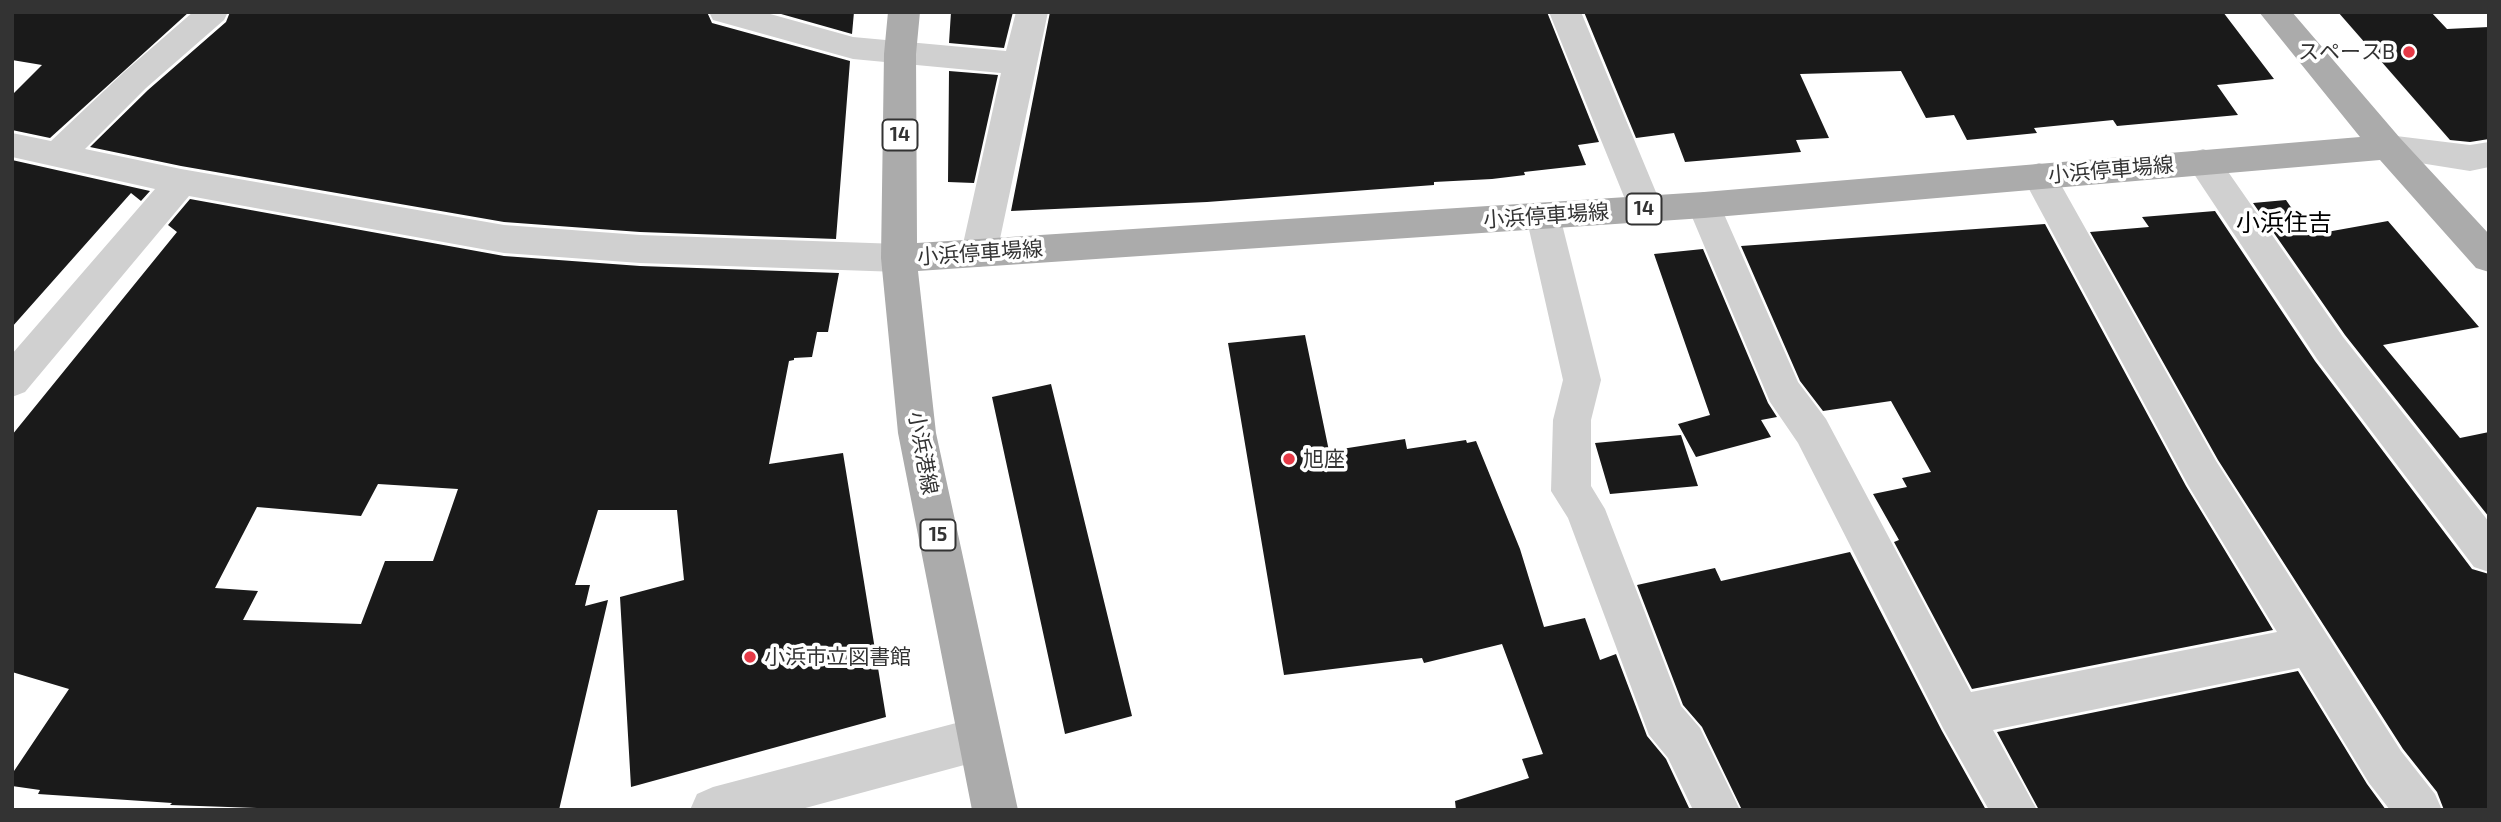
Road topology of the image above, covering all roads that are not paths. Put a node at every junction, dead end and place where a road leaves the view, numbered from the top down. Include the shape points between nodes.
1 (213, 12) edge
2 (724, 12) edge
3 (904, 12) edge
4 (1032, 12) edge
5 (1565, 12) edge
6 (2274, 12) edge
7 (900, 54) junction
8 (1019, 63) junction
9 (12, 145) edge
10 (2388, 146) junction
11 (59, 154) junction
12 (2489, 154) edge
13 (2203, 162) junction
14 (2039, 176) junction
15 (181, 182) junction
16 (1704, 205) junction
17 (1646, 209) junction
18 (1543, 216) junction
19 (979, 253) junction
20 (899, 258) junction
21 (2489, 258) edge
22 (12, 381) edge
23 (2489, 554) edge
24 (2308, 646) junction
25 (1960, 715) junction
26 (979, 739) junction
27 (713, 810) edge
28 (995, 810) edge
29 (1717, 810) edge
30 (2014, 810) edge
31 (2419, 810) edge

1 - 11 street
2 - 7 street via 853,48
3 - 7 main road, 小浜停車場線 / 14
4 - 8 street
5 - 17 street
6 - 10 main road
7 - 8 street
7 - 20 main road, 小浜停車場線 / 14
8 - 19 street
9 - 11 street
10 - 12 street via 2470,158
10 - 13 main road, 小浜停車場線 / 14
10 - 21 main road
11 - 15 street
13 - 14 main road, 小浜停車場線 / 14
13 - 23 street via 2330,348
14 - 16 main road, 小浜停車場線 / 14
14 - 24 street via 2202,473
15 - 20 street via 504,239
15 - 22 street
16 - 17 main road, 小浜停車場線 / 14
16 - 25 street via 1783,391 1812,431
17 - 18 main road, 小浜停車場線 / 14
18 - 19 main road, 小浜停車場線 / 14
18 - 29 street via 1582,380 1572,420 1571,491 1586,509 1665,719 1685,743
19 - 20 main road, 小浜停車場線 / 14
20 - 26 main road, 小浜港線 / 15 via 917,433
24 - 25 street
24 - 31 street via 2385,767
25 - 30 street
26 - 27 street
26 - 28 main road, 小浜港線 / 15

